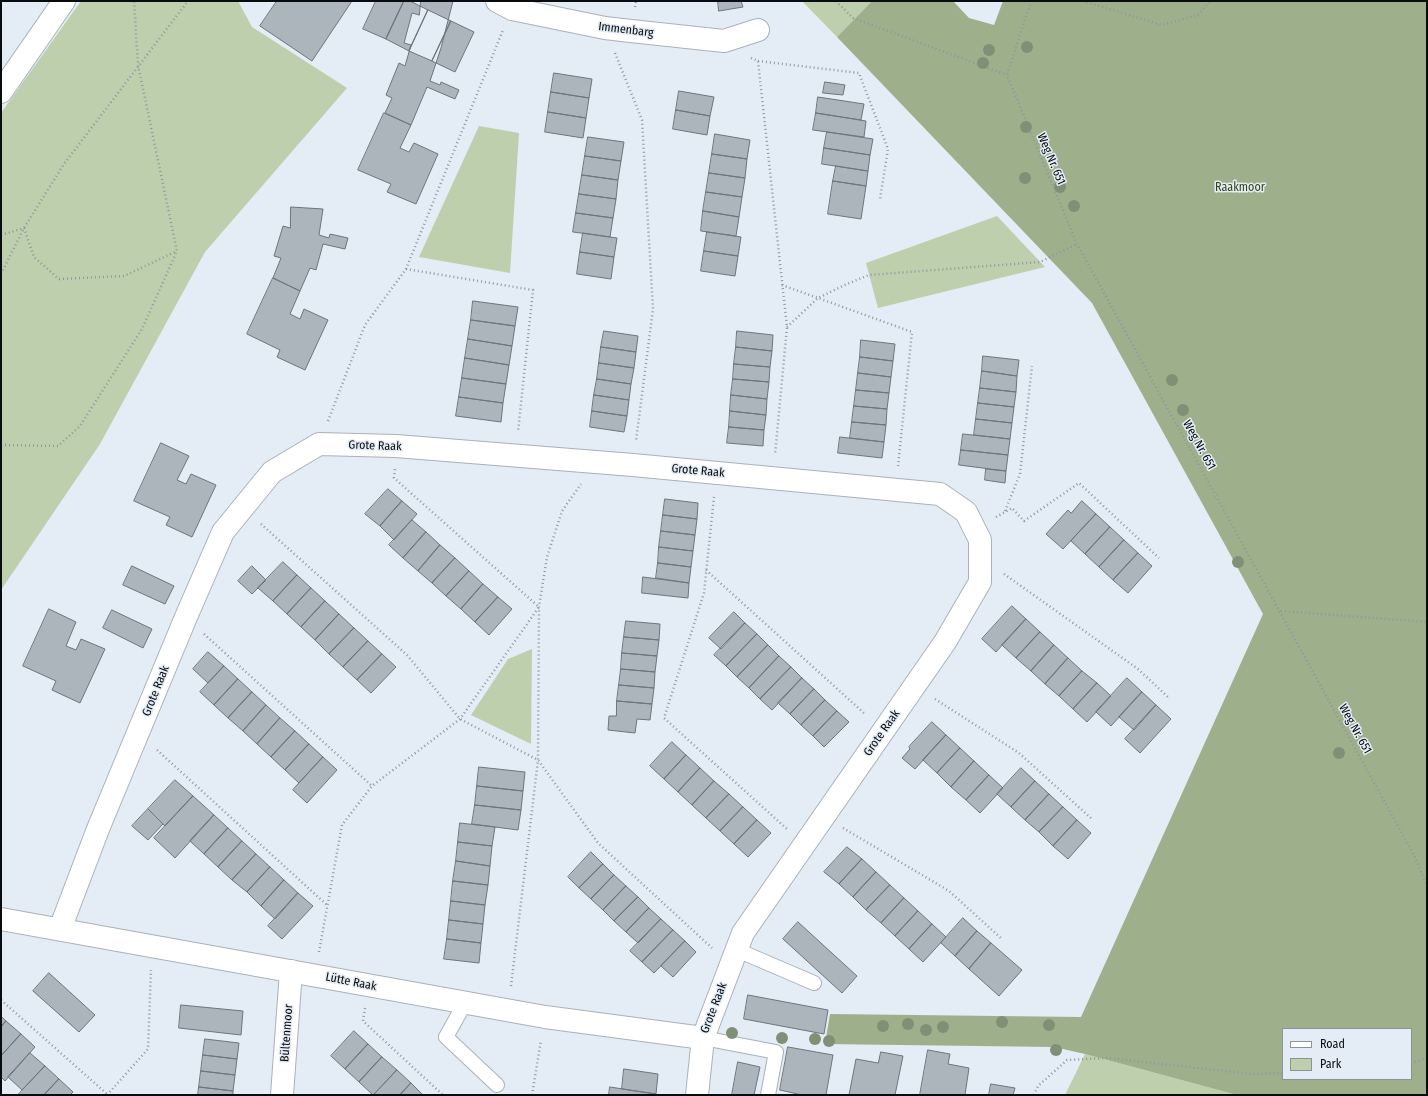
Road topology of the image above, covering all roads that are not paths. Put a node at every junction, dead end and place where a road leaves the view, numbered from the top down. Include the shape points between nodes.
1 (64, 1) edge
2 (504, 5) edge
3 (758, 30) dead end
4 (1, 92) edge
5 (1, 919) edge
6 (60, 930) junction
7 (734, 958) junction
8 (292, 971) junction
9 (814, 983) dead end
10 (465, 1003) junction
11 (703, 1038) junction
12 (497, 1085) dead end
13 (282, 1095) edge
14 (697, 1095) edge
15 (768, 1095) edge

1 - 4 street
2 - 3 street, Immenbarg via 605,28 724,41
5 - 6 street, Lütte Raak
6 - 7 street, Grote Raak via 98,829 223,532 272,472 319,444 396,446 602,462 940,494 966,512 980,540 980,582 945,642 743,933
6 - 8 street, Lütte Raak
7 - 9 lane
7 - 11 street, Grote Raak
8 - 10 street, Lütte Raak
8 - 13 street, Bültenmoor
10 - 11 street, Lütte Raak via 545,1017
10 - 12 lane via 446,1037
11 - 14 street, Grote Raak
11 - 15 lane via 776,1052

